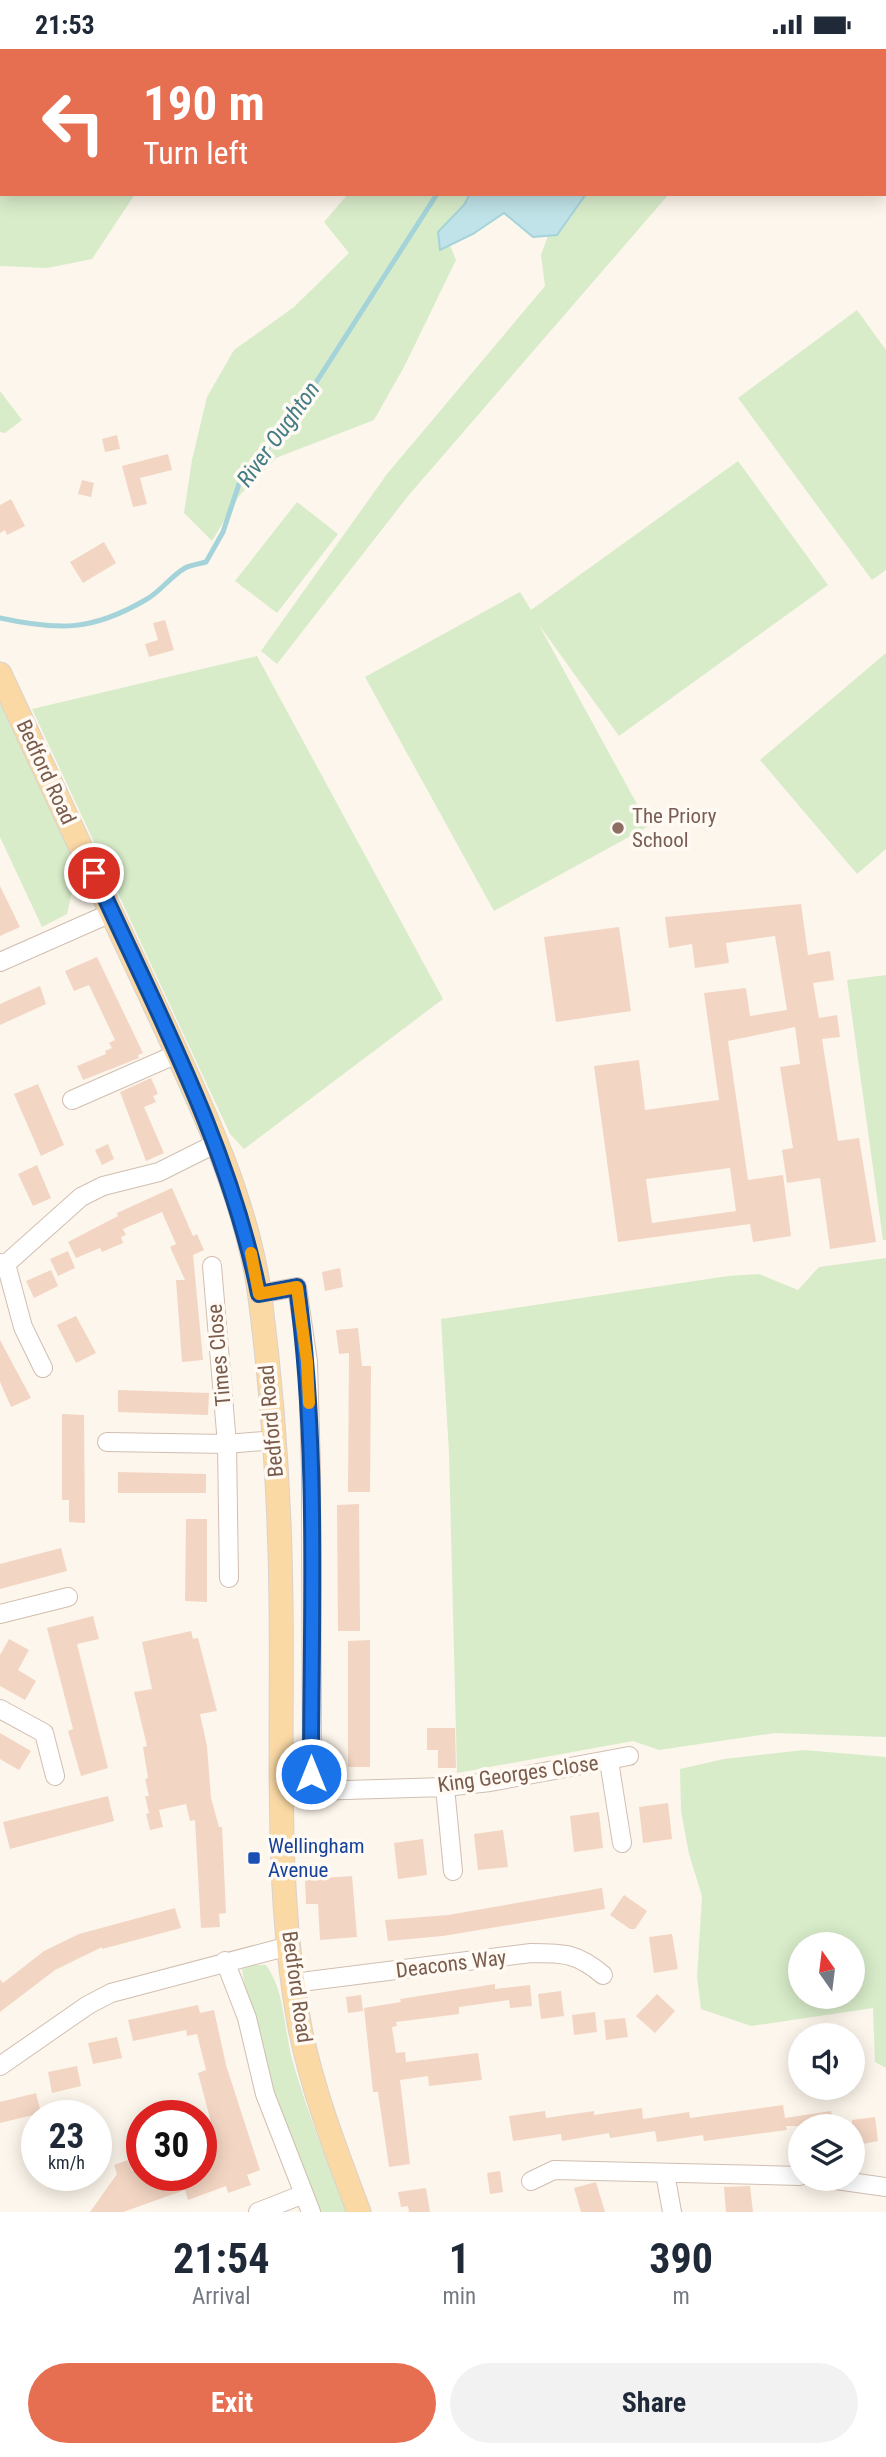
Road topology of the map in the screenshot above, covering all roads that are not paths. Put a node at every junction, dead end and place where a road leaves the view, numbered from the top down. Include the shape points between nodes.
1 (0, 674) edge
2 (111, 912) junction
3 (0, 963) edge
4 (177, 1054) junction
5 (72, 1100) dead end
6 (215, 1144) junction
7 (3, 1263) edge
8 (212, 1266) dead end
9 (259, 1294) junction
10 (43, 1368) dead end
11 (275, 1440) junction
12 (107, 1442) dead end
13 (227, 1444) junction
14 (229, 1578) dead end
15 (68, 1597) dead end
16 (0, 1614) edge
17 (0, 1709) edge
18 (629, 1756) dead end
19 (608, 1761) junction
20 (55, 1776) dead end
21 (445, 1787) junction
22 (312, 1789) junction
23 (280, 1792) junction
24 (622, 1843) dead end
25 (453, 1871) dead end
26 (289, 1946) junction
27 (225, 1961) junction
28 (603, 1975) dead end
29 (293, 1983) junction
30 (0, 2066) edge
31 (665, 2173) junction
32 (788, 2176) edge
33 (531, 2181) dead end
34 (865, 2184) edge
35 (886, 2187) edge
36 (304, 2194) junction
37 (258, 2212) edge
38 (311, 2212) edge
39 (359, 2212) edge
40 (672, 2212) edge

1 - 2 main road, Bedford Road
2 - 3 street
2 - 4 main road, Bedford Road
4 - 5 street
4 - 6 main road, Bedford Road
6 - 7 street via 159,1172 81,1197
6 - 9 main road, Bedford Road via 248,1241
7 - 10 street via 23,1328
8 - 13 street, Times Close
9 - 11 main road, Bedford Road
9 - 22 street, Bedford Road via 297,1287 307,1362 312,1472
11 - 13 street
11 - 23 main road, Bedford Road via 281,1602
12 - 13 street
13 - 14 street, Times Close
15 - 16 street
17 - 20 street via 44,1733
18 - 19 street, King Georges Close
19 - 21 street, King Georges Close
19 - 24 street
21 - 22 street, King Georges Close
21 - 25 street
22 - 23 street, King Georges Close
23 - 26 main road, Bedford Road
26 - 27 street
26 - 29 main road, Bedford Road
27 - 30 street via 111,1993
27 - 36 street via 247,2018 265,2094
28 - 29 street, Deacons Way via 585,1960 565,1953 531,1953
29 - 39 main road, Bedford Road via 322,2115
31 - 32 street
31 - 33 street via 554,2170
31 - 40 street
34 - 35 street
36 - 37 street
36 - 38 street

